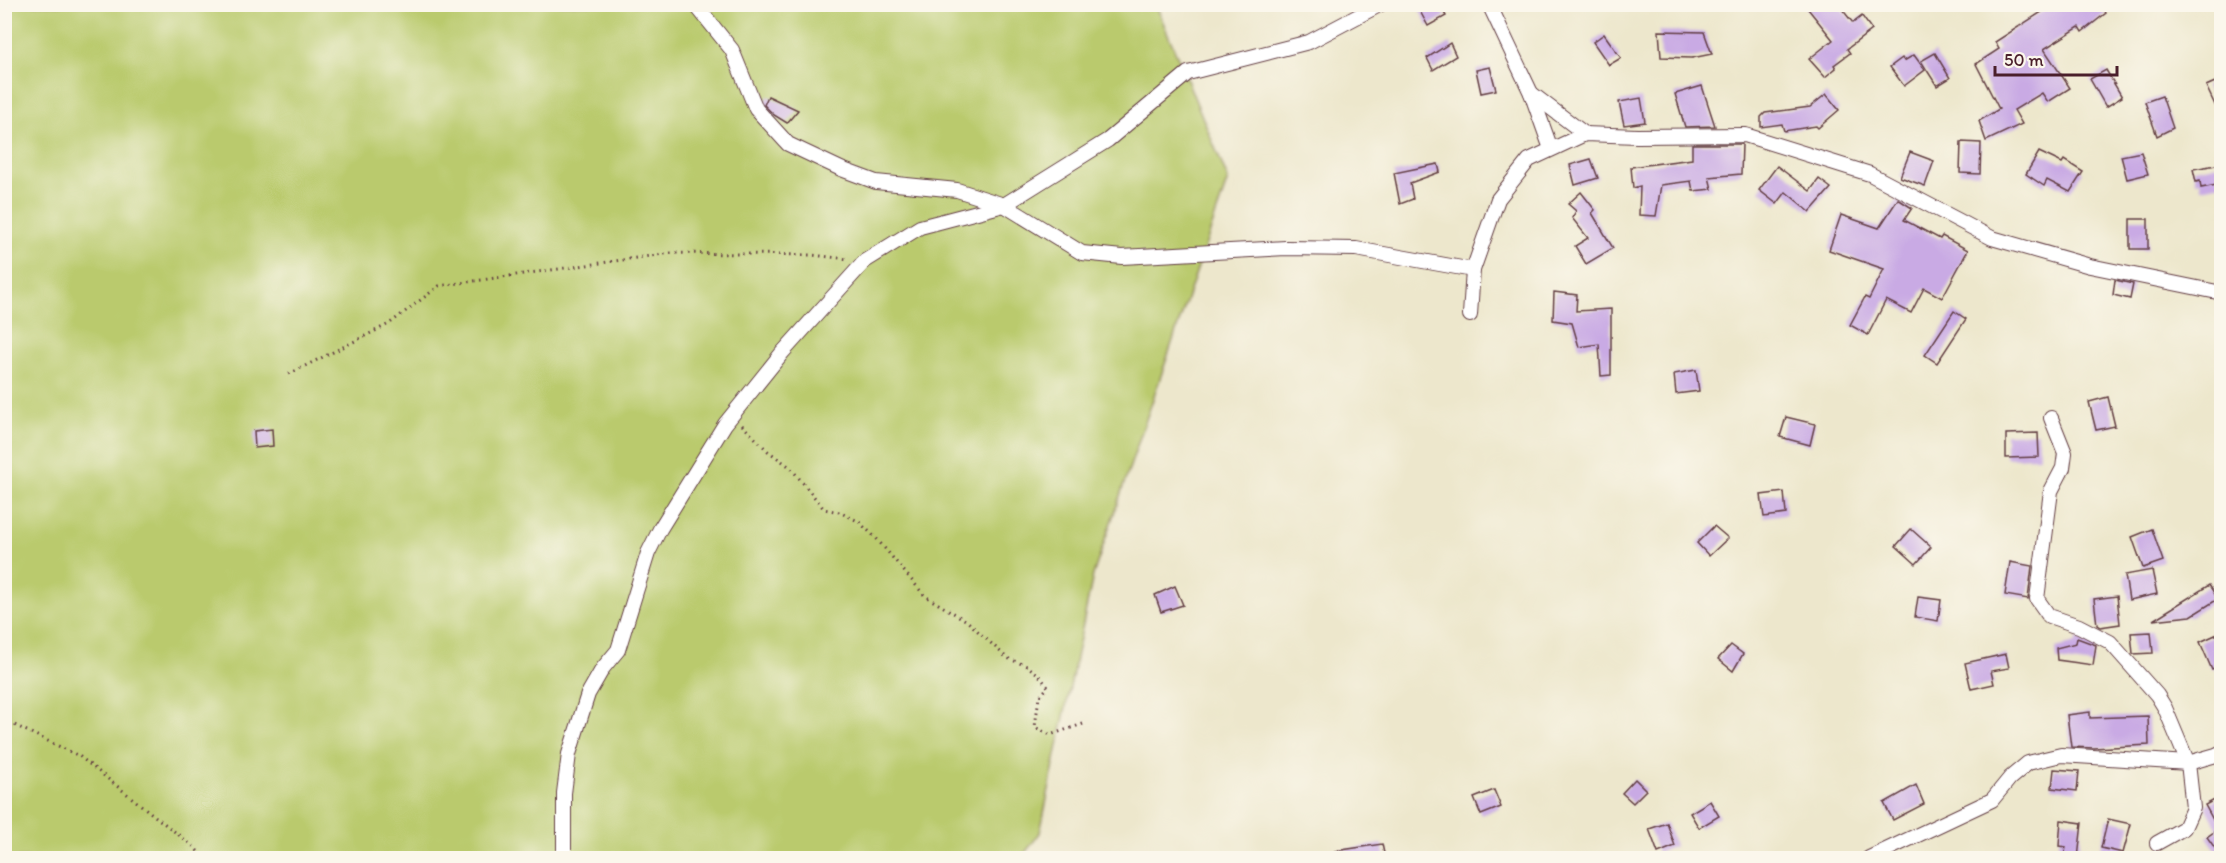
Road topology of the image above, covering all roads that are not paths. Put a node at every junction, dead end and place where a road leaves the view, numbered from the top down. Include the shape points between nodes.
1 (695, 4) edge
2 (1382, 4) edge
3 (1489, 4) edge
4 (1532, 93) junction
5 (1585, 134) junction
6 (1551, 149) junction
7 (1004, 205) junction
8 (1473, 270) junction
9 (2222, 293) edge
10 (1470, 315) dead end
11 (2051, 418) dead end
12 (2222, 752) edge
13 (2188, 763) junction
14 (2157, 843) dead end
15 (562, 858) edge
16 (1869, 858) edge

1 - 7 street via 732,50 756,109 788,144 876,182 957,190
2 - 7 street via 1309,42 1188,73 1108,140
3 - 4 street
4 - 5 street
4 - 6 street
5 - 6 street
5 - 9 street via 1745,135 1870,174 1992,238 2090,266
6 - 8 street via 1529,160 1498,199
7 - 8 street via 1082,254 1122,257 1286,248 1356,249
7 - 15 street via 920,227 865,261 732,415 660,529 648,553 618,650 588,693 569,754
8 - 10 street
11 - 13 street via 2065,453 2063,468 2051,491 2037,599 2049,616 2110,642 2157,695
12 - 13 street
13 - 14 street via 2193,808 2184,828
13 - 16 street via 2061,755 2028,763 1992,800

